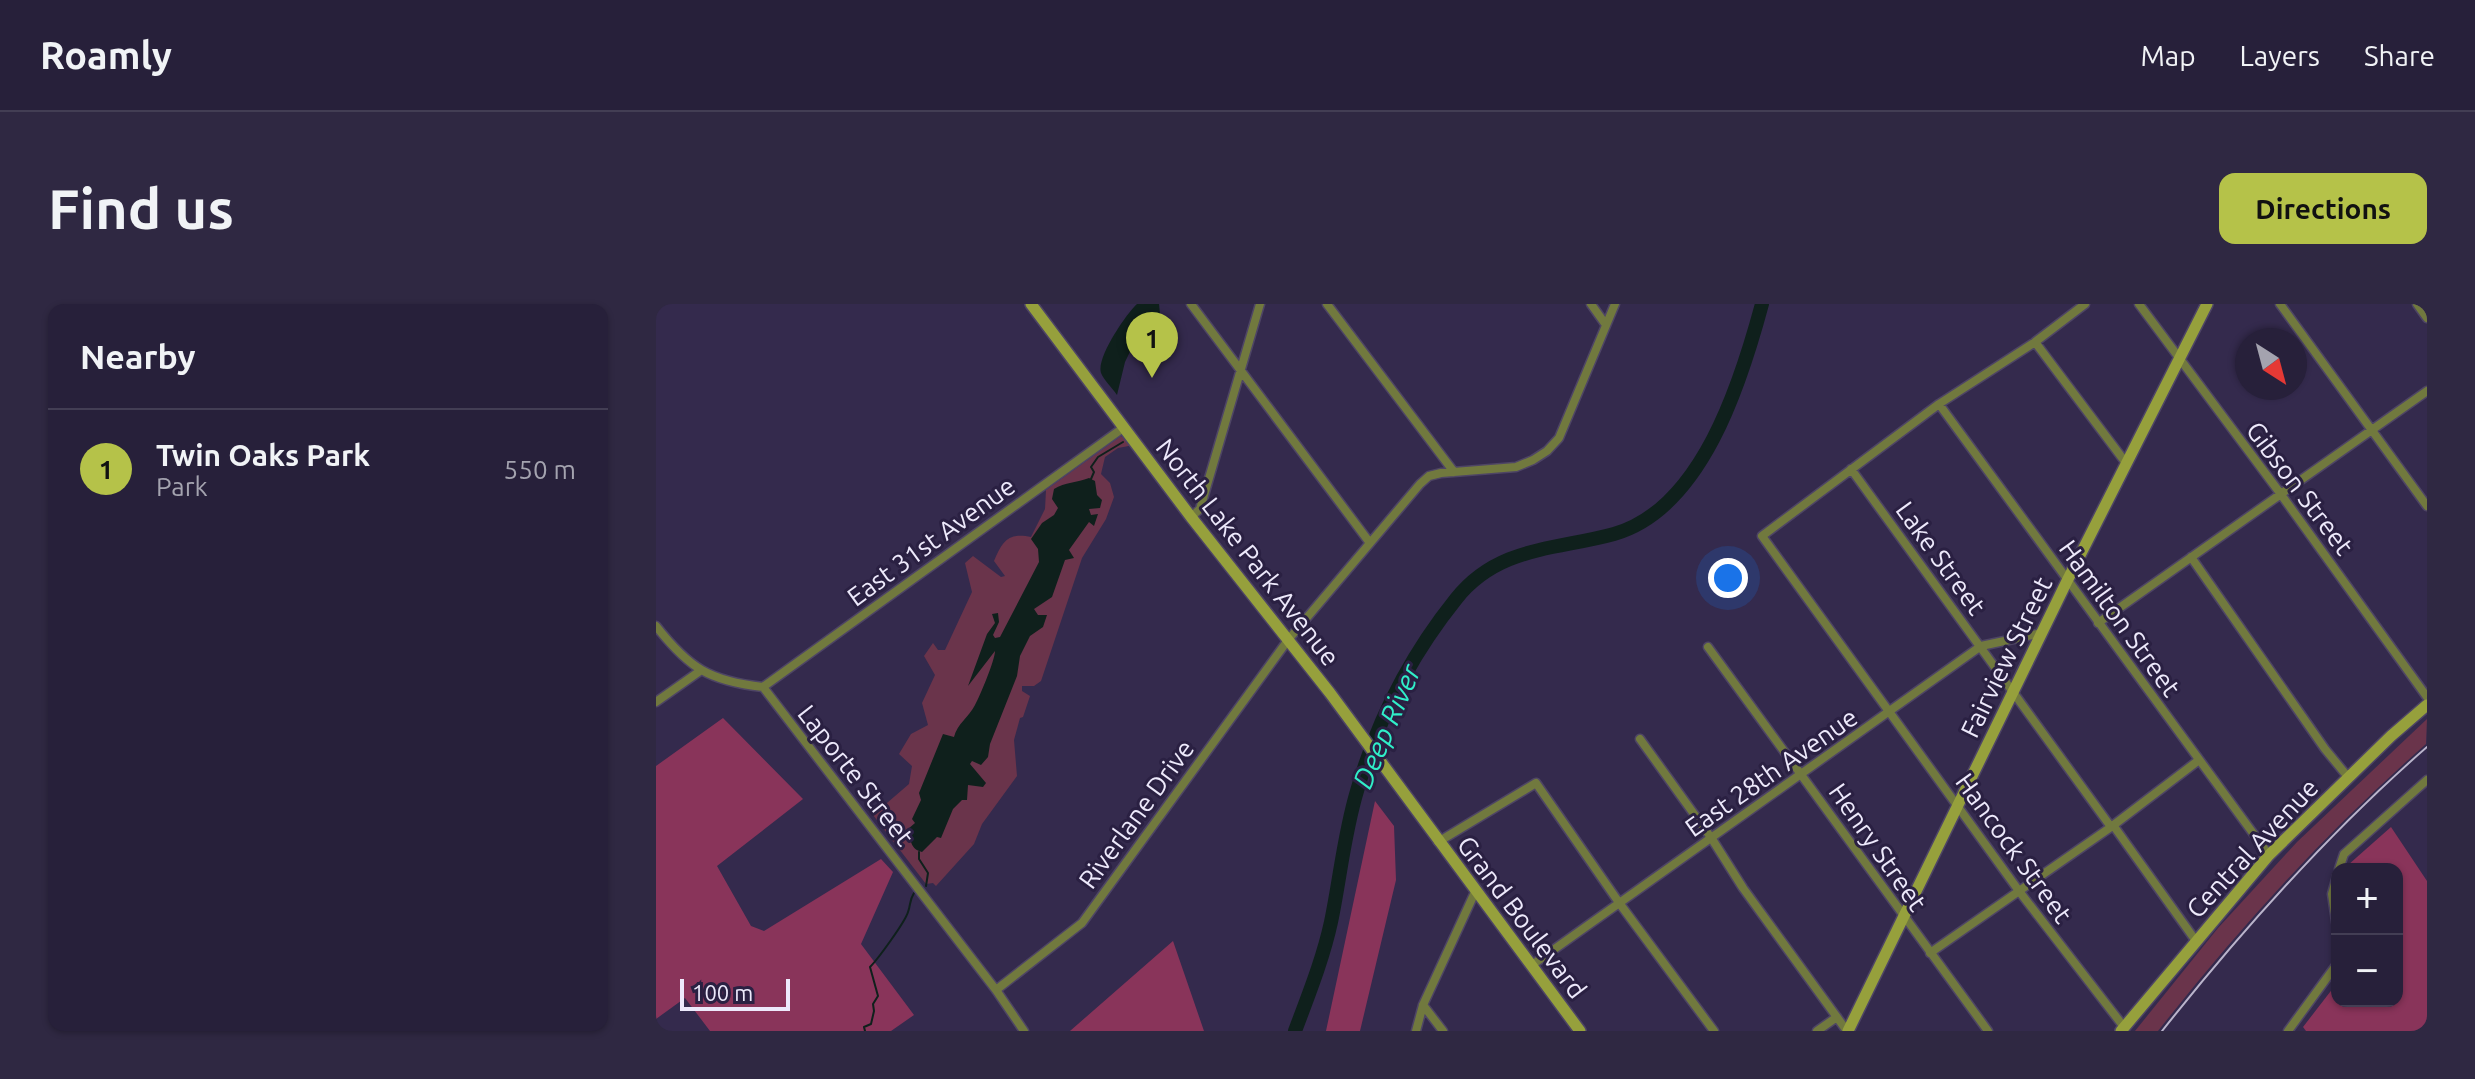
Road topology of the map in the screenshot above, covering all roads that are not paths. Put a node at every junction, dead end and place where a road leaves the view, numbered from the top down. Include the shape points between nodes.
1 (1031, 304) edge
2 (1191, 304) edge
3 (1260, 304) edge
4 (1327, 304) edge
5 (1591, 304) edge
6 (1615, 304) edge
7 (2085, 304) edge
8 (2139, 304) edge
9 (2207, 304) edge
10 (2280, 304) edge
11 (2417, 304) edge
12 (2427, 318) edge
13 (1606, 325) junction
14 (2035, 342) junction
15 (2179, 359) junction
16 (1239, 371) junction
17 (2427, 391) edge
18 (1939, 404) junction
19 (1123, 428) junction
20 (2371, 429) junction
21 (2126, 463) junction
22 (1851, 469) junction
23 (1454, 472) junction
24 (2280, 493) junction
25 (2427, 506) edge
26 (1191, 517) junction
27 (1370, 543) junction
28 (2191, 557) junction
29 (2067, 581) junction
30 (2098, 623) junction
31 (656, 626) edge
32 (2043, 633) junction
33 (1288, 640) junction
34 (1981, 646) junction
35 (1708, 647) dead end
36 (700, 671) junction
37 (763, 687) junction
38 (2014, 694) junction
39 (2427, 697) edge
40 (656, 702) edge
41 (2427, 705) edge
42 (1891, 711) junction
43 (1640, 739) dead end
44 (2199, 760) junction
45 (1802, 774) junction
46 (2348, 777) junction
47 (2427, 780) edge
48 (1957, 804) junction
49 (2112, 826) junction
50 (1430, 828) joint
51 (1712, 839) junction
52 (1438, 842) junction
53 (2269, 855) junction
54 (2341, 863) edge
55 (1476, 890) junction
56 (2019, 891) junction
57 (1620, 904) junction
58 (1903, 916) junction
59 (2196, 941) junction
60 (1930, 953) junction
61 (1532, 965) junction
62 (2331, 972) edge
63 (996, 990) junction
64 (1423, 1005) junction
65 (1837, 1017) junction
66 (2122, 1029) edge
67 (1024, 1031) edge
68 (1416, 1031) edge
69 (1443, 1031) edge
70 (1580, 1031) edge
71 (1714, 1031) edge
72 (1817, 1031) edge
73 (1847, 1031) edge
74 (1988, 1031) edge
75 (2288, 1031) edge

1 - 19 street, North Lake Park Avenue
2 - 16 street
3 - 16 street
4 - 23 street
5 - 13 street
6 - 13 street, Riverlane Drive
7 - 14 street
8 - 15 street, Gibson Street
9 - 15 street, Fairview Street
10 - 20 street
11 - 12 street
13 - 23 street, Riverlane Drive via 1559,438 1547,451 1516,467
14 - 18 street
14 - 21 street
15 - 21 street, Fairview Street
15 - 24 street, Gibson Street
16 - 26 street via 1200,509
16 - 27 street
17 - 20 street
18 - 22 street
18 - 29 street, Hamilton Street
19 - 26 street, North Lake Park Avenue
19 - 37 street, East 31st Avenue
20 - 24 street
20 - 25 street
21 - 29 street, Fairview Street
22 - 34 street, Lake Street
22 - 42 street, Hancock Street via 1762,536
23 - 27 street, Riverlane Drive via 1429,476
24 - 28 street
24 - 39 street, Gibson Street
26 - 33 street, North Lake Park Avenue
27 - 33 street, Riverlane Drive
28 - 30 street
28 - 46 street
29 - 30 street, Hamilton Street
29 - 32 street, Fairview Street
30 - 44 street, Hamilton Street
31 - 36 street
32 - 34 street, East 28th Avenue
32 - 38 street, Fairview Street
33 - 50 street, North Lake Park Avenue
33 - 63 street, Riverlane Drive via 1082,923
34 - 38 street, Lake Street
34 - 42 street, East 28th Avenue
35 - 45 street, Henry Street
36 - 37 street via 734,684
36 - 40 street
37 - 63 street, Laporte Street
38 - 48 street, Fairview Street
38 - 49 street, Lake Street
41 - 46 street, Central Avenue
42 - 45 street, East 28th Avenue
42 - 48 street, Hancock Street
43 - 51 street
44 - 49 street
44 - 53 street, Hamilton Street
45 - 51 street, East 28th Avenue
45 - 58 street, Henry Street
46 - 53 street, Central Avenue
47 - 54 street via 2344,854
48 - 56 street, Hancock Street
48 - 58 street, Fairview Street
49 - 56 street
49 - 59 street, Lake Street
50 - 52 street, Grand Boulevard
51 - 57 street, East 28th Avenue
51 - 65 street
52 - 55 street, Grand Boulevard
52 - 57 street via 1536,783
53 - 59 street, Central Avenue
55 - 61 street, Grand Boulevard
55 - 64 street
56 - 60 street
56 - 66 street, Hancock Street
57 - 61 street, East 28th Avenue
57 - 71 street
58 - 60 street, Henry Street
58 - 73 street, Fairview Street
59 - 66 street, Central Avenue
60 - 74 street, Henry Street
61 - 70 street, Grand Boulevard
62 - 75 street
63 - 67 street, Laporte Street
64 - 68 street
64 - 69 street
65 - 72 street
65 - 73 street

